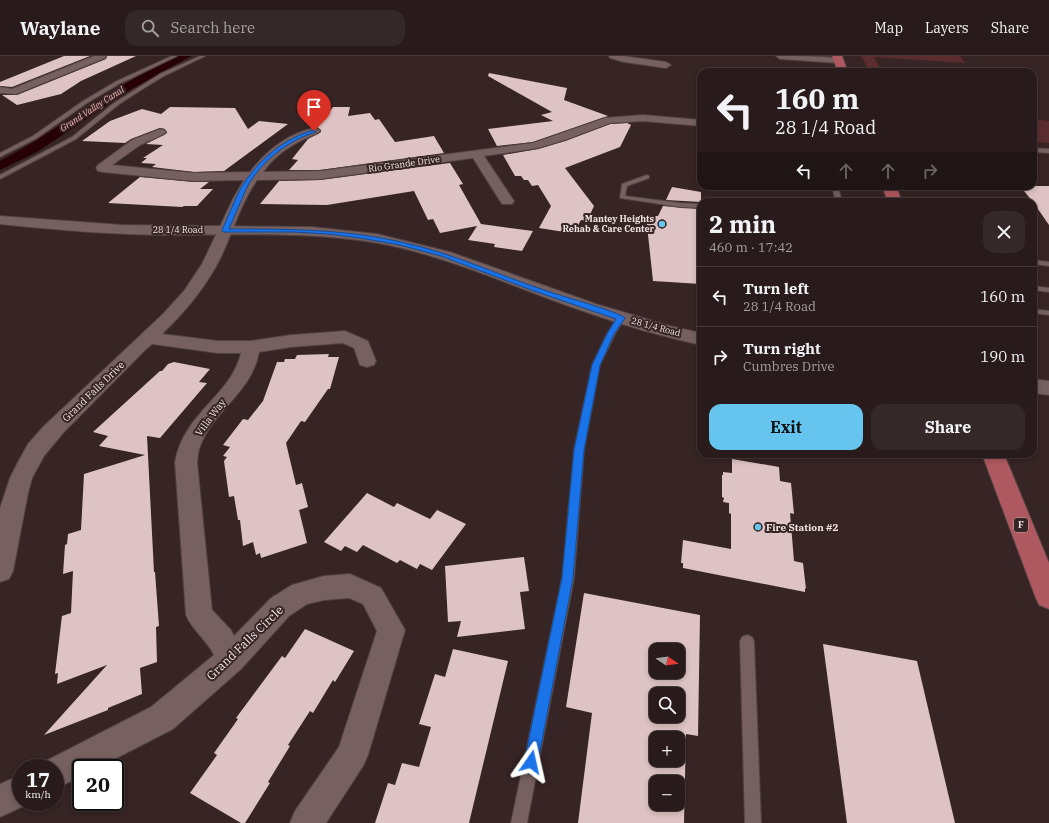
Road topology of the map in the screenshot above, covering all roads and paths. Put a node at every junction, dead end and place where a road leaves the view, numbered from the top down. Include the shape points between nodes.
1 (102, 56) edge
2 (174, 56) edge
3 (203, 56) edge
4 (613, 56) edge
5 (780, 56) edge
6 (838, 58) edge
7 (666, 65) dead end
8 (842, 68) edge
9 (0, 90) edge
10 (697, 124) edge
11 (314, 131) dead end
12 (160, 132) dead end
13 (1037, 150) edge
14 (1049, 151) edge
15 (476, 154) junction
16 (0, 155) edge
17 (0, 177) edge
18 (252, 177) junction
19 (647, 177) dead end
20 (507, 201) dead end
21 (697, 206) edge
22 (0, 220) edge
23 (225, 230) junction
24 (1037, 262) edge
25 (1049, 264) edge
26 (1037, 288) edge
27 (1049, 290) edge
28 (1037, 312) edge
29 (1049, 313) edge
30 (621, 318) junction
31 (147, 338) junction
32 (697, 338) edge
33 (251, 347) junction
34 (367, 361) dead end
35 (1037, 386) edge
36 (1049, 388) edge
37 (995, 458) edge
38 (0, 571) edge
39 (1049, 596) edge
40 (747, 641) dead end
41 (231, 659) junction
42 (64, 768) edge
43 (12, 795) edge
44 (0, 801) edge
45 (307, 823) edge
46 (519, 823) edge
47 (753, 823) edge

1 - 9 street via 12,92
2 - 16 lane via 117,83 35,137
3 - 17 lane via 138,89 74,138
4 - 7 street
5 - 6 street
6 - 8 main road
10 - 15 street, Rio Grande Drive via 643,118 609,120 549,142
11 - 18 street, Grand Falls Drive via 288,142 259,167
12 - 18 street, Rio Grande Drive via 131,144 102,168 194,177
13 - 14 lane
15 - 18 street, Rio Grande Drive via 320,175
15 - 20 street
18 - 23 street, Grand Falls Drive via 244,188
19 - 21 lane via 624,185 622,197
22 - 23 main road, 28 1/4 Road via 92,228
23 - 30 main road, 28 1/4 Road via 319,232 400,243 444,255
23 - 31 street, Grand Falls Drive via 199,283 181,306
24 - 25 lane
26 - 27 lane
28 - 29 lane
30 - 32 main road, 28 1/4 Road
30 - 46 lane via 596,365 579,450 568,578
31 - 33 street via 218,347
31 - 38 street, Grand Falls Drive via 55,427 36,450 16,491
33 - 34 street via 345,337 362,345
33 - 41 street, Villa Way via 239,381 207,418 190,444 186,462 199,615 221,639
35 - 36 main road
37 - 39 main road, F
40 - 47 lane
41 - 42 street, Grand Falls Circle via 162,718
41 - 45 street, Grand Falls Circle via 280,607 301,593 324,588 350,586 372,596 391,630 352,755
43 - 44 street

